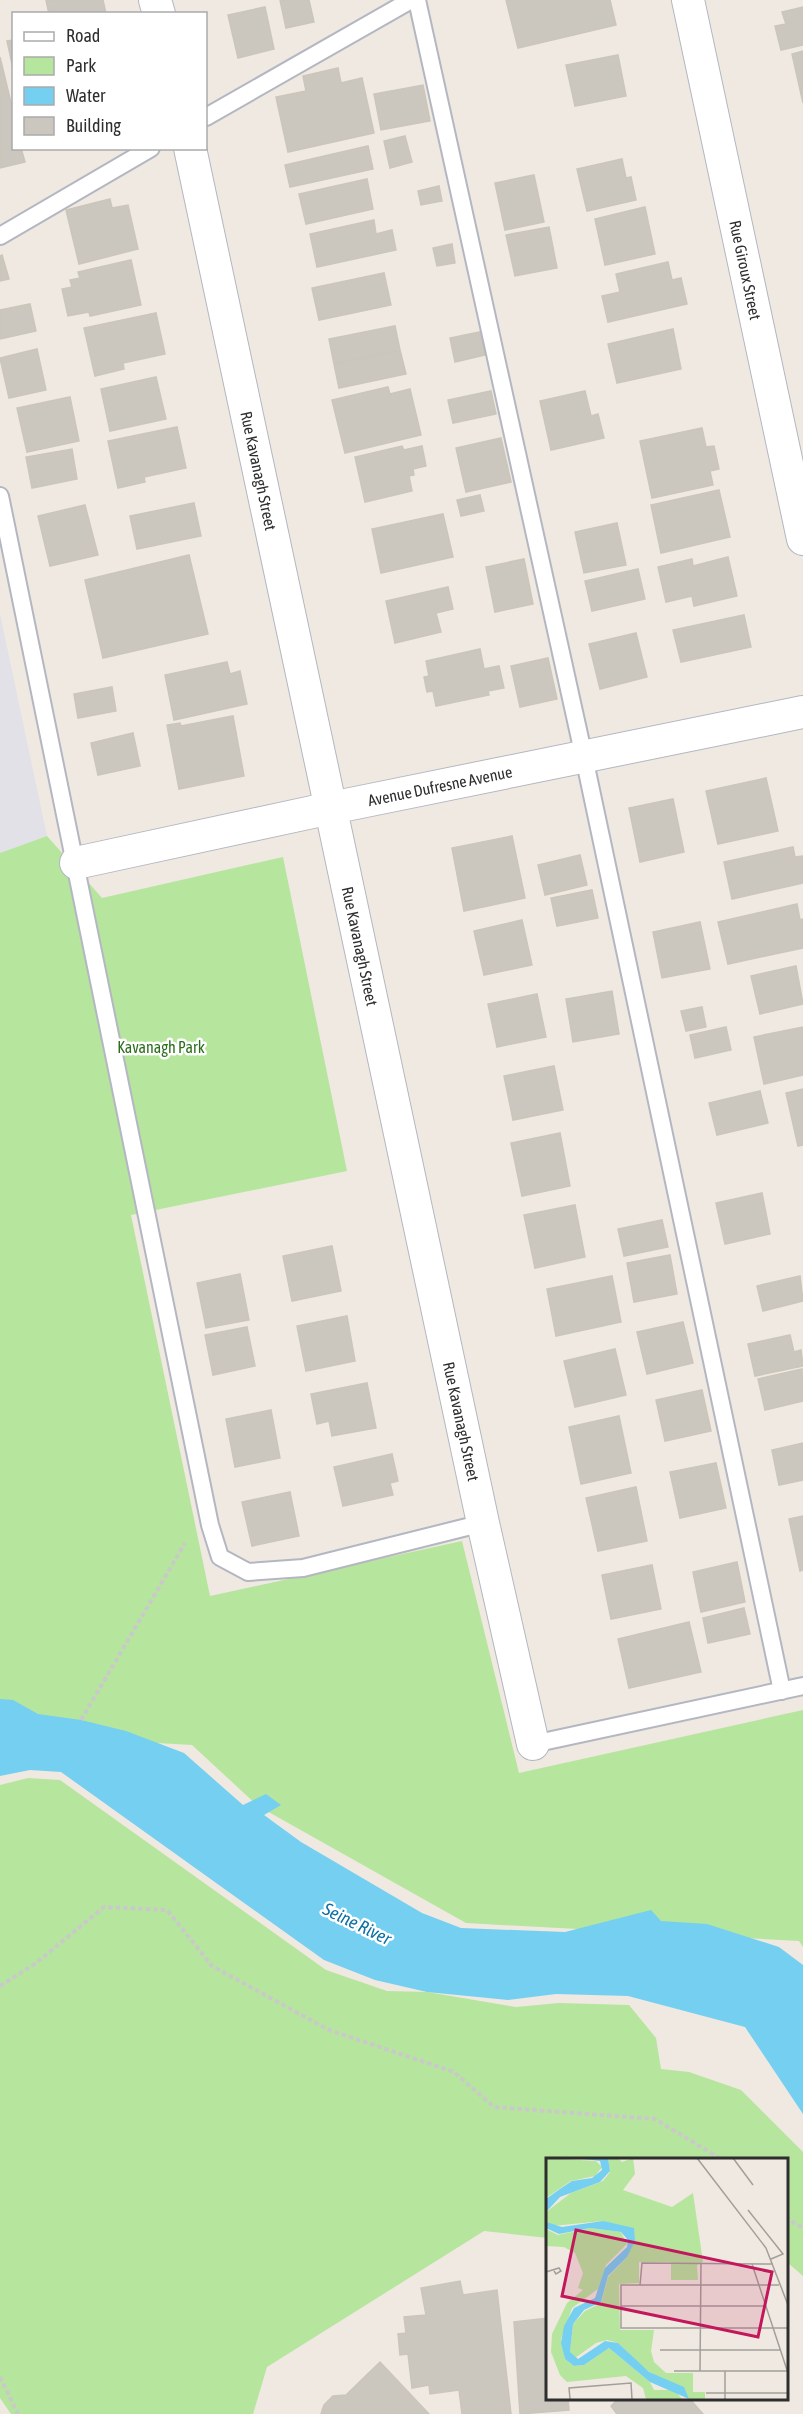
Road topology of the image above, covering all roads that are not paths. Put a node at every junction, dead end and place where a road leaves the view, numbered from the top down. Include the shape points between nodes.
1 (411, 0) edge
2 (417, 0) edge
3 (688, 0) edge
4 (207, 116) edge
5 (148, 150) edge
6 (190, 150) edge
7 (0, 236) edge
8 (0, 496) edge
9 (803, 539) edge
10 (803, 712) edge
11 (584, 757) junction
12 (331, 808) junction
13 (76, 863) junction
14 (483, 1523) junction
15 (803, 1686) edge
16 (782, 1691) junction
17 (533, 1744) joint

1 - 4 lane
2 - 11 lane
3 - 9 street, Rue Giroux Street
5 - 7 lane
6 - 12 street, Rue Kavanagh Street
8 - 13 lane
10 - 11 street, Avenue Dufresne Avenue
11 - 12 street, Avenue Dufresne Avenue
11 - 16 lane
12 - 13 street, Avenue Dufresne Avenue
12 - 14 street, Rue Kavanagh Street
13 - 14 lane via 210,1525 220,1557 248,1572 303,1568
14 - 17 street, Rue Kavanagh Street
15 - 16 lane
16 - 17 lane

